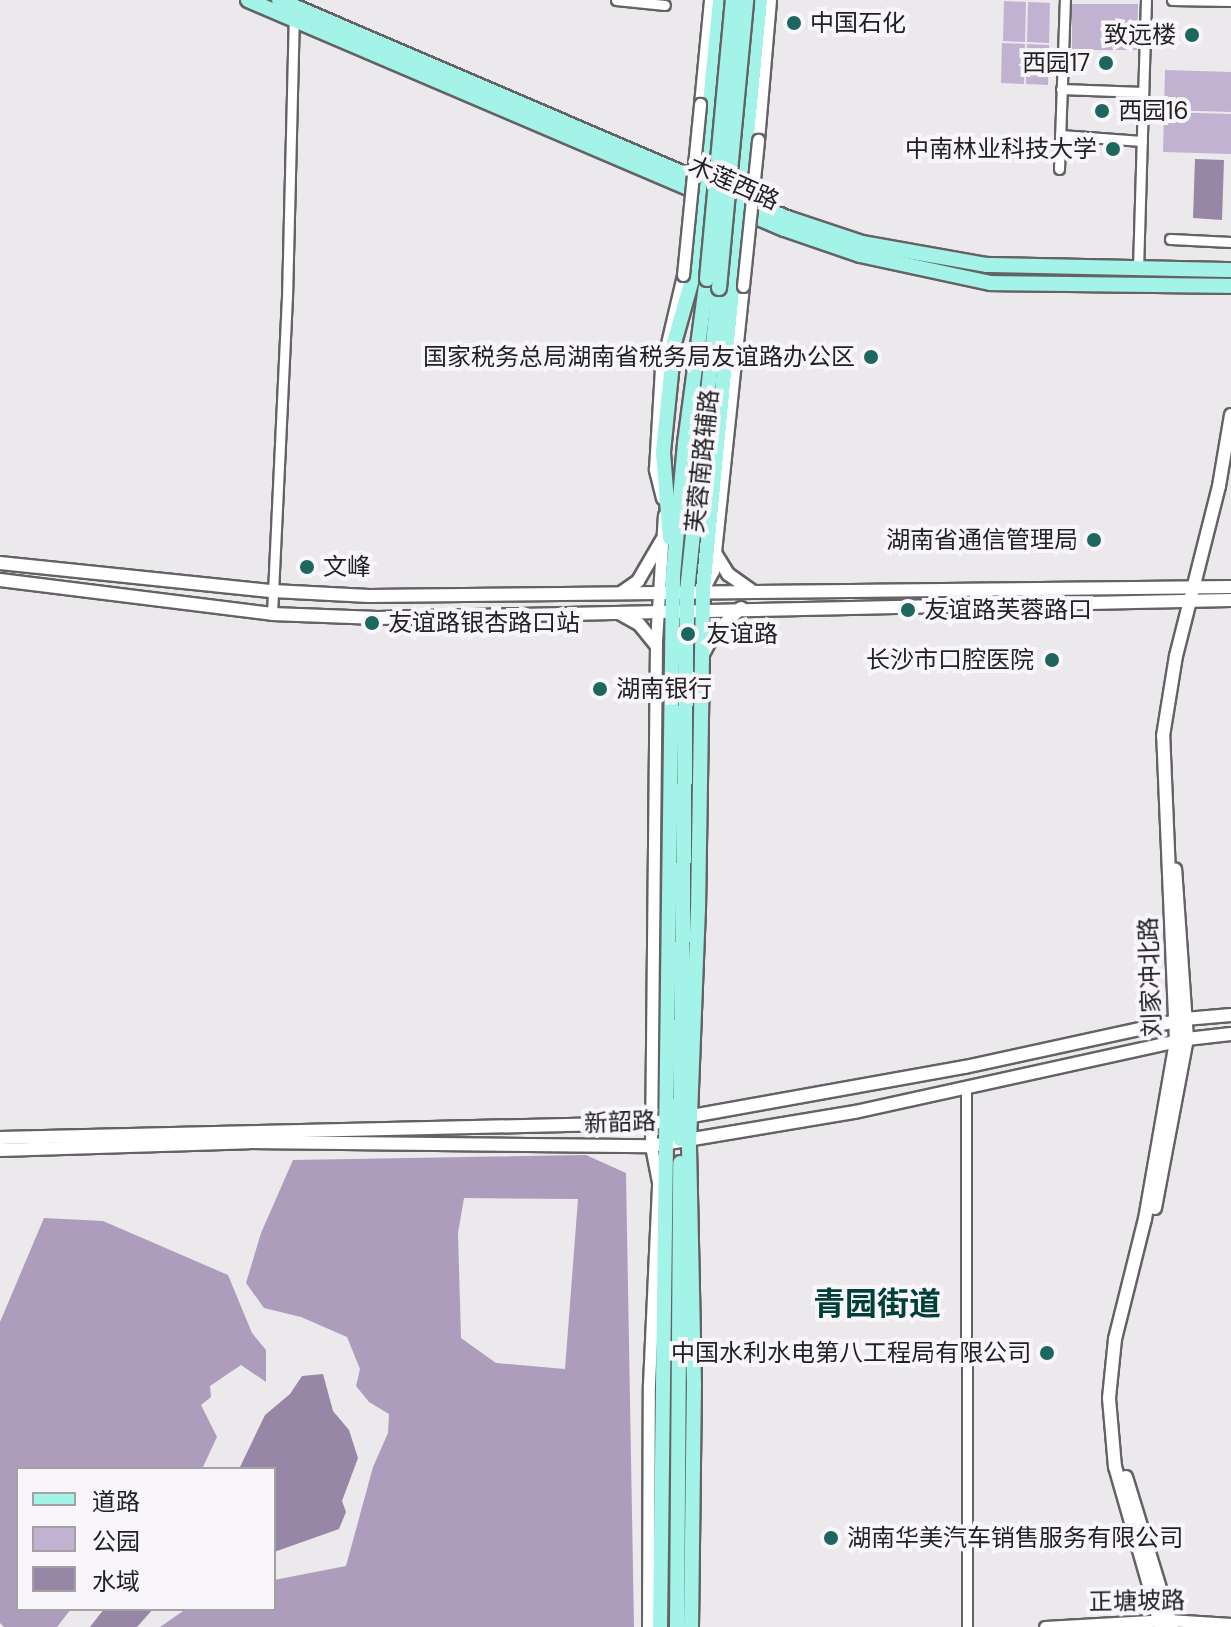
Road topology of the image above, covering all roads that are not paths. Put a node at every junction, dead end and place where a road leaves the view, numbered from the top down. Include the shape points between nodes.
1 (248, 0) edge
2 (279, 0) edge
3 (616, 0) edge
4 (710, 0) edge
5 (720, 0) edge
6 (733, 0) edge
7 (746, 0) edge
8 (760, 0) edge
9 (770, 0) edge
10 (1065, 0) edge
11 (1146, 0) edge
12 (1172, 0) edge
13 (1188, 1) edge
14 (1231, 1) edge
15 (665, 5) dead end
16 (295, 9) edge
17 (1061, 89) junction
18 (1143, 92) junction
19 (1060, 135) junction
20 (1142, 141) junction
21 (1059, 169) dead end
22 (703, 187) junction
23 (738, 203) junction
24 (1170, 239) dead end
25 (1231, 242) edge
26 (1138, 269) junction
27 (1231, 270) edge
28 (713, 283) junction
29 (1231, 286) edge
30 (1231, 415) edge
31 (1231, 445) edge
32 (664, 470) junction
33 (697, 498) junction
34 (664, 508) junction
35 (708, 518) junction
36 (717, 534) junction
37 (662, 540) junction
38 (715, 553) junction
39 (0, 563) edge
40 (673, 575) junction
41 (0, 580) edge
42 (1231, 587) edge
43 (703, 590) junction
44 (751, 590) junction
45 (273, 591) junction
46 (680, 591) junction
47 (657, 592) junction
48 (621, 593) junction
49 (1194, 594) junction
50 (1231, 600) edge
51 (741, 608) junction
52 (702, 609) junction
53 (680, 610) junction
54 (657, 611) junction
55 (617, 612) junction
56 (272, 614) junction
57 (656, 645) junction
58 (702, 656) junction
59 (1231, 1015) edge
60 (1180, 1020) junction
61 (1231, 1034) edge
62 (1181, 1040) junction
63 (966, 1090) junction
64 (673, 1120) junction
65 (0, 1138) edge
66 (672, 1143) junction
67 (0, 1150) edge
68 (1165, 1624) edge
69 (1231, 1624) edge
70 (648, 1627) edge
71 (660, 1627) edge
72 (677, 1627) edge
73 (691, 1627) edge
74 (967, 1627) edge
75 (1045, 1627) edge

1 - 16 main road, 木莲西路
2 - 16 main road, 木莲西路
3 - 15 street
4 - 34 street, bridge via 683,275 661,369 655,469
5 - 22 main road
6 - 28 main road, bridge
7 - 28 main road, bridge
8 - 23 main road
9 - 36 street, 芙蓉南路辅路, bridge
10 - 17 street
11 - 18 street
12 - 13 street
13 - 14 street
16 - 22 main road, 木莲西路
16 - 45 street
17 - 18 street
17 - 19 street
18 - 20 street
19 - 20 street
19 - 21 street
20 - 26 street
22 - 23 main road, 木莲西路
22 - 32 main road via 692,290 674,343
23 - 26 main road, 木莲西路 via 862,243 929,257 1000,266
23 - 29 main road, 木莲西路 via 784,229 860,255 991,283
23 - 35 main road
24 - 25 street
26 - 27 main road, 木莲西路
28 - 33 main road
28 - 40 main road via 685,443
30 - 49 main road, 刘家冲北路
31 - 49 main road, 刘家冲北路
32 - 34 main road
32 - 40 main road
33 - 35 main road
33 - 46 main road
34 - 37 street
35 - 36 main road
35 - 43 main road
36 - 38 street, 芙蓉南路辅路
37 - 47 street
37 - 48 main road via 638,581
38 - 43 street, 芙蓉南路辅路
38 - 44 main road via 728,574
39 - 45 main road
40 - 46 main road
41 - 56 main road
42 - 49 main road
43 - 44 main road
43 - 46 main road
43 - 52 main road
44 - 49 main road
45 - 48 main road via 369,596
45 - 56 street
46 - 47 main road
46 - 53 main road
47 - 48 main road
47 - 54 street
49 - 50 main road
49 - 51 main road
49 - 60 main road, 刘家冲北路 via 1171,736
51 - 52 main road
51 - 58 main road via 713,635
52 - 53 main road
52 - 58 main road
53 - 54 main road
53 - 64 main road
54 - 55 main road
54 - 57 street
55 - 56 main road via 378,618
55 - 57 main road via 639,624
57 - 64 street
58 - 64 main road
59 - 60 main road, 新韶路
60 - 62 main road, 刘家冲北路
60 - 64 main road, 新韶路 via 937,1073
61 - 62 main road, 新韶路
62 - 63 main road, 新韶路
62 - 68 main road, 刘家冲北路 via 1115,1339 1109,1398 1115,1467
63 - 66 main road, 新韶路
63 - 74 street
64 - 65 main road, 新韶路
64 - 66 main road
64 - 66 street
66 - 67 main road, 新韶路 via 249,1142
66 - 70 street via 658,1182 649,1384
66 - 71 main road
66 - 72 main road
66 - 73 main road via 694,1385
68 - 69 street, 正塘坡路
68 - 75 street, 正塘坡路

